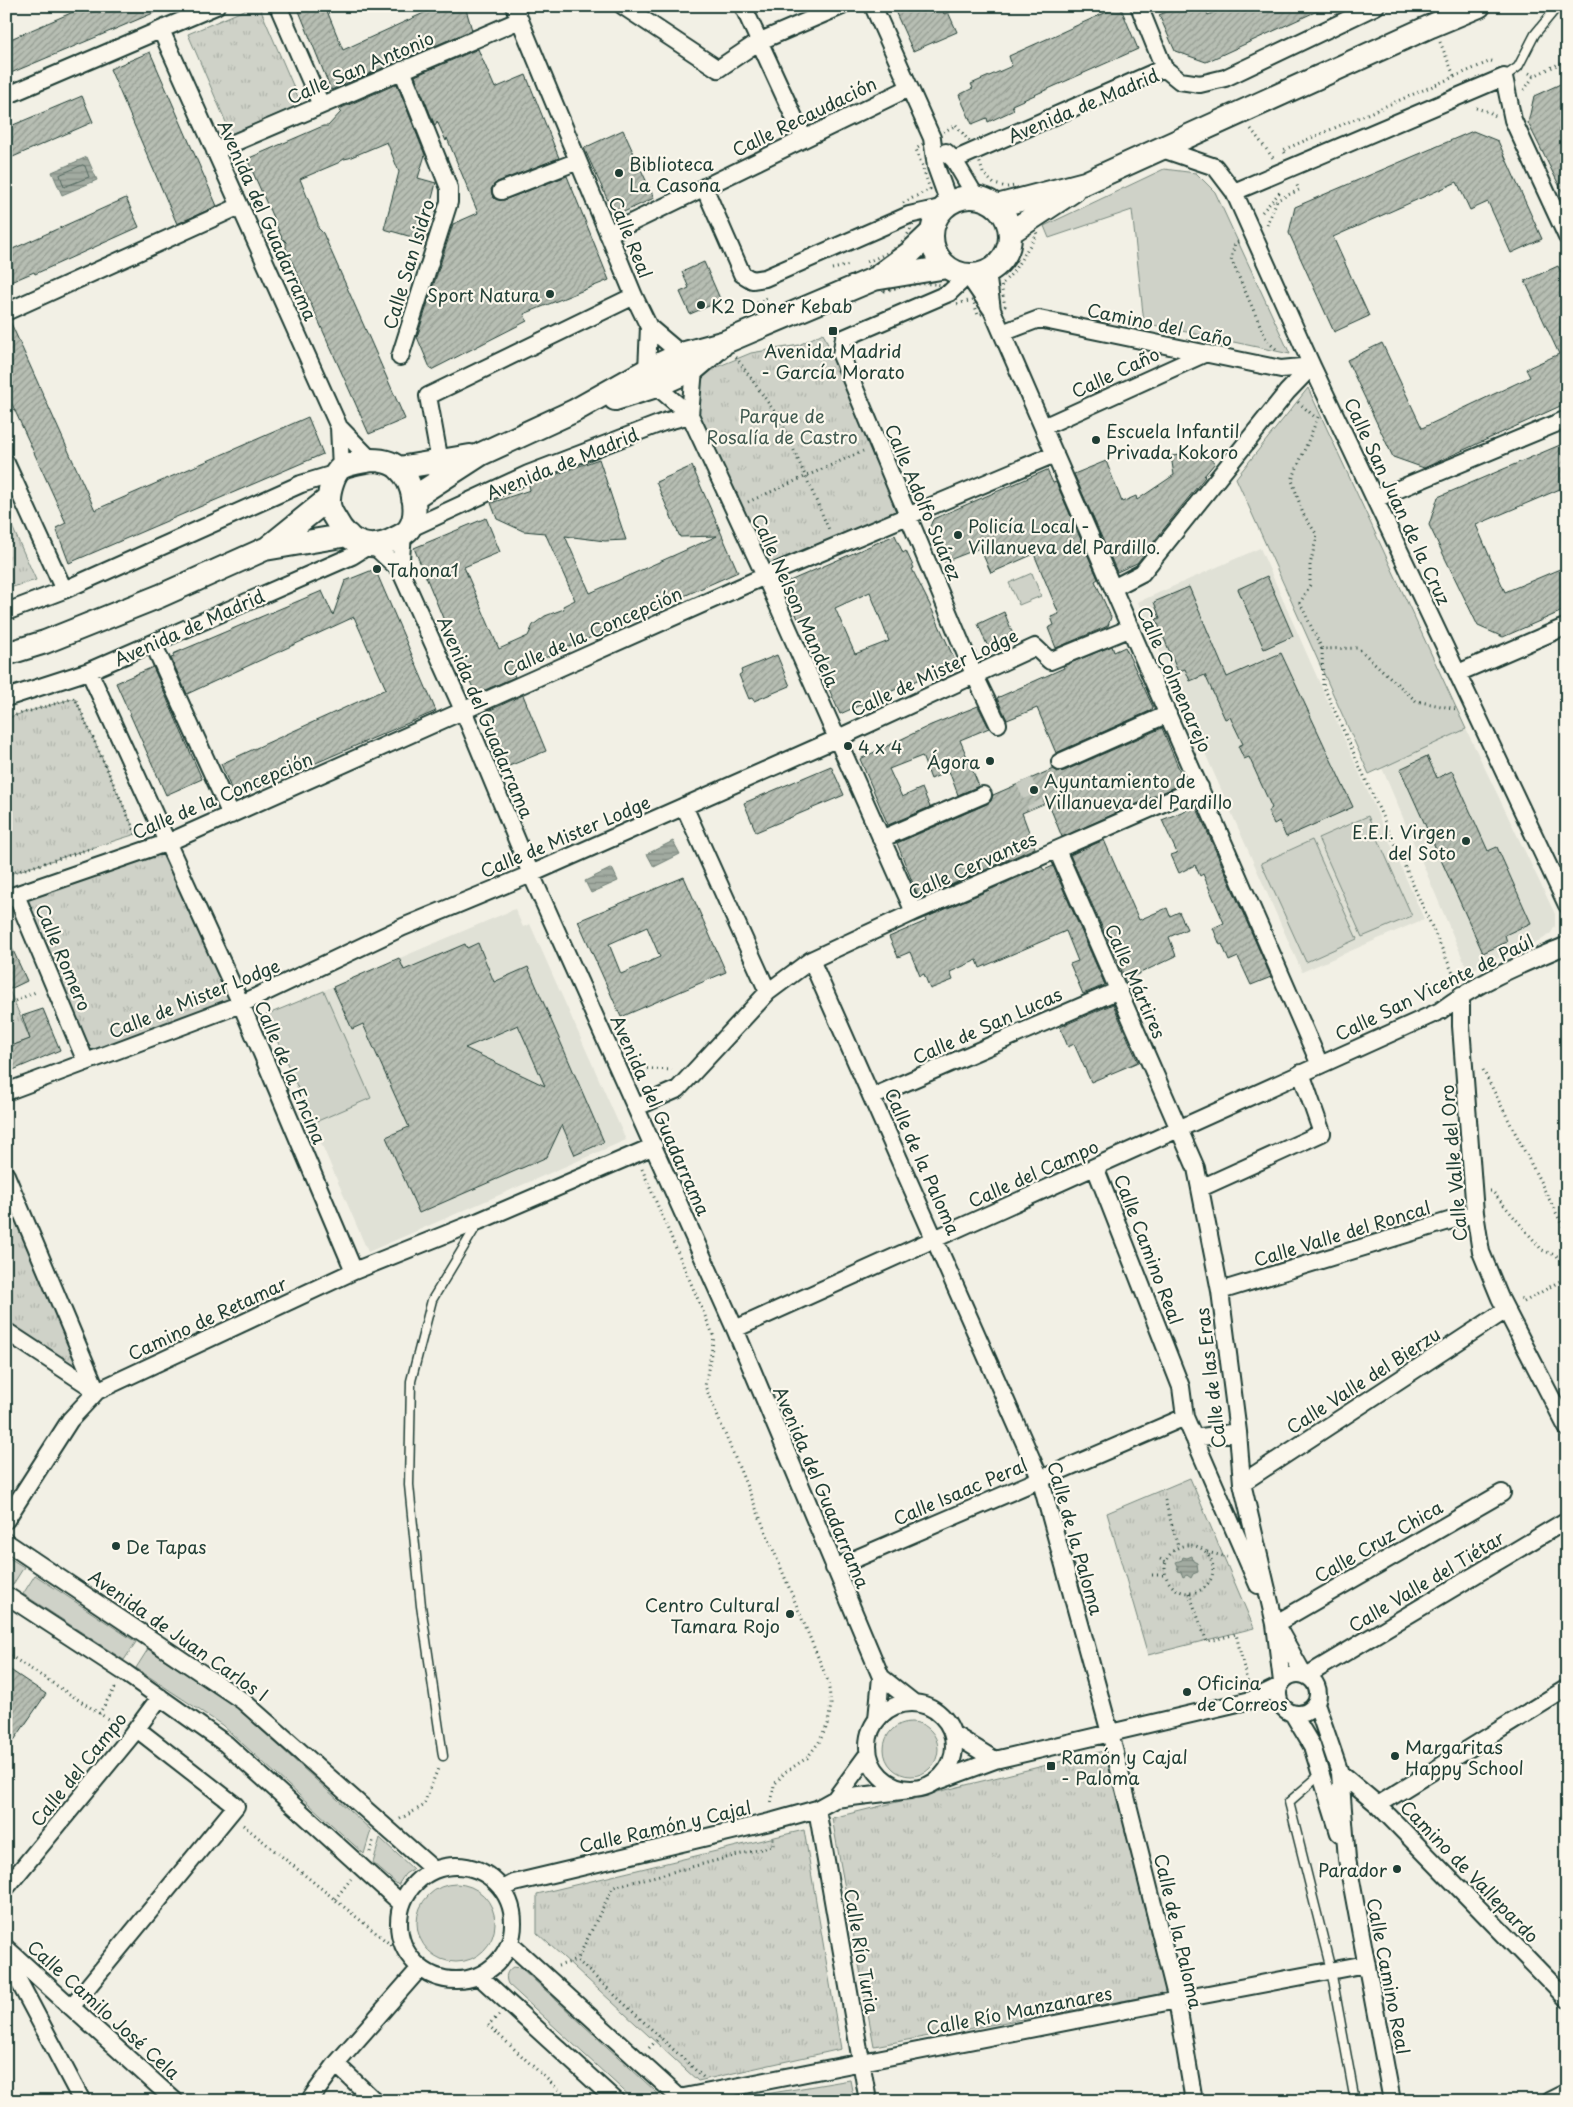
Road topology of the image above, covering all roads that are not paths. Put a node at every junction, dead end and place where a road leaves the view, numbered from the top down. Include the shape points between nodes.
1 (278, 6) edge
2 (623, 6) edge
3 (742, 6) edge
4 (842, 6) edge
5 (873, 6) edge
6 (1140, 6) edge
7 (1376, 6) edge
8 (1479, 6) edge
9 (1558, 6) edge
10 (211, 7) edge
11 (517, 13) edge
12 (161, 30) junction
13 (758, 42) junction
14 (1164, 68) junction
15 (402, 70) junction
16 (1504, 77) junction
17 (909, 88) junction
18 (6, 96) edge
19 (321, 105) junction
20 (932, 138) junction
21 (804, 139) junction
22 (1162, 149) junction
23 (215, 151) junction
24 (954, 160) junction
25 (578, 161) junction
26 (1085, 183) junction
27 (704, 187) junction
28 (501, 191) dead end
29 (1234, 192) junction
30 (976, 197) junction
31 (947, 205) junction
32 (240, 206) junction
33 (997, 206) junction
34 (932, 232) junction
35 (1011, 232) junction
36 (608, 234) junction
37 (1567, 237) edge
38 (947, 267) junction
39 (978, 274) junction
40 (874, 279) junction
41 (634, 296) junction
42 (6, 312) edge
43 (649, 327) junction
44 (1002, 333) junction
45 (1204, 354) junction
46 (400, 357) dead end
47 (688, 362) junction
48 (1312, 366) junction
49 (651, 378) junction
50 (690, 415) junction
51 (1567, 419) edge
52 (339, 427) junction
53 (1043, 427) junction
54 (481, 454) junction
55 (1055, 454) junction
56 (371, 460) junction
57 (440, 462) junction
58 (6, 463) edge
59 (399, 468) junction
60 (339, 470) junction
61 (413, 498) junction
62 (328, 499) junction
63 (1376, 499) junction
64 (909, 515) junction
65 (406, 532) junction
66 (363, 542) junction
67 (265, 549) junction
68 (400, 570) junction
69 (765, 576) junction
70 (1113, 588) junction
71 (64, 590) junction
72 (6, 612) edge
73 (1567, 626) edge
74 (1131, 628) junction
75 (153, 643) junction
76 (6, 654) edge
77 (89, 671) junction
78 (1458, 673) junction
79 (974, 674) junction
80 (6, 698) edge
81 (463, 710) junction
82 (1168, 714) junction
83 (998, 724) dead end
84 (836, 739) junction
85 (1060, 762) dead end
86 (1200, 787) junction
87 (984, 795) dead end
88 (684, 806) junction
89 (231, 814) junction
90 (881, 839) junction
91 (168, 842) junction
92 (1057, 850) junction
93 (531, 874) junction
94 (11, 897) edge
95 (1567, 905) edge
96 (914, 912) junction
97 (1567, 945) edge
98 (811, 960) junction
99 (1118, 990) junction
100 (768, 992) junction
101 (1460, 995) junction
102 (241, 1004) junction
103 (86, 1062) junction
104 (1320, 1065) junction
105 (1301, 1074) junction
106 (6, 1092) edge
107 (872, 1097) junction
108 (636, 1107) junction
109 (1180, 1128) junction
110 (654, 1146) junction
111 (1095, 1167) junction
112 (6, 1175) edge
113 (1201, 1188) junction
114 (1475, 1213) junction
115 (479, 1221) junction
116 (936, 1239) junction
117 (354, 1271) junction
118 (1220, 1290) junction
119 (1503, 1304) junction
120 (735, 1329) junction
121 (6, 1331) edge
122 (97, 1391) junction
123 (1185, 1417) junction
124 (1567, 1428) edge
125 (1238, 1432) junction
126 (1194, 1438) junction
127 (1040, 1478) junction
128 (1242, 1483) junction
129 (1502, 1493) dead end
130 (6, 1520) edge
131 (1567, 1520) edge
132 (6, 1542) edge
133 (834, 1568) junction
134 (6, 1596) edge
135 (1275, 1624) junction
136 (1305, 1676) junction
137 (881, 1677) junction
138 (1281, 1684) junction
139 (1567, 1688) edge
140 (160, 1698) junction
141 (1251, 1700) junction
142 (1279, 1702) junction
143 (1316, 1702) junction
144 (914, 1703) junction
145 (1293, 1714) junction
146 (877, 1719) junction
147 (137, 1728) junction
148 (1110, 1733) junction
149 (953, 1734) junction
150 (868, 1754) junction
151 (443, 1756) road end
152 (995, 1760) junction
153 (1340, 1773) junction
154 (1320, 1776) junction
155 (938, 1781) junction
156 (910, 1790) junction
157 (835, 1799) junction
158 (1378, 1806) junction
159 (817, 1809) junction
160 (1347, 1859) junction
161 (434, 1870) junction
162 (6, 1888) edge
163 (503, 1889) junction
164 (402, 1904) junction
165 (510, 1944) junction
166 (6, 1948) edge
167 (6, 1957) edge
168 (1366, 1964) junction
169 (420, 1968) junction
170 (1331, 1970) junction
171 (479, 1976) junction
172 (1567, 1999) edge
173 (1177, 2000) junction
174 (72, 2006) junction
175 (861, 2062) junction
176 (336, 2064) junction
177 (1567, 2092) edge
178 (681, 2099) edge
179 (82, 2101) edge
180 (175, 2101) edge
181 (310, 2101) edge
182 (375, 2101) edge
183 (616, 2101) edge
184 (868, 2101) edge
185 (1194, 2101) edge
186 (1355, 2101) edge
187 (1392, 2101) edge
188 (1549, 2101) edge

1 - 19 street
2 - 13 street via 718,70
3 - 13 street
4 - 13 street
5 - 17 street
6 - 14 street
7 - 14 street, Avenida de Madrid via 1225,78 1200,84 1180,81
8 - 22 main road
9 - 16 lane via 1535,34 1518,67
10 - 12 street
11 - 15 street, Calle San Antonio
11 - 25 street, Calle Real
12 - 18 street
12 - 23 street, Avenida del Guadarrama
13 - 21 street
14 - 24 street, Avenida de Madrid
15 - 19 street, Calle San Antonio
15 - 46 street, Calle San Isidro via 449,188 449,202
16 - 29 street
16 - 37 street via 1513,120
17 - 20 street
17 - 21 street, Calle Recaudación
19 - 23 street, Calle San Antonio
20 - 24 street
20 - 31 street
21 - 27 street, Calle Recaudación
22 - 26 main road
22 - 29 street, Calle San Juan de la Cruz via 1215,167
23 - 32 street, Avenida del Guadarrama
24 - 30 street
25 - 28 street
25 - 36 street, Calle Real
26 - 33 main road
26 - 35 main road
27 - 31 street via 742,274 752,280 765,278 909,216
27 - 36 street, Calle Recaudación
29 - 48 street, Calle San Juan de la Cruz
30 - 31 main road
30 - 33 main road
31 - 34 main road via 934,223
32 - 42 street
32 - 52 street, Avenida del Guadarrama
33 - 35 main road via 1004,213
34 - 38 main road via 935,251
34 - 40 main road, Avenida de Madrid
35 - 39 main road via 1006,256 998,266
36 - 41 street, Calle Real
38 - 39 main road via 957,273
38 - 40 main road, Avenida de Madrid
39 - 44 street, Calle Colmenarejo
39 - 64 street, Calle Adolfo Suárez via 949,292 844,338 841,345 841,355
40 - 47 main road, Avenida de Madrid via 725,342
41 - 43 street, Calle Real
41 - 57 street via 428,396
43 - 47 street, Calle Real
43 - 49 street, Calle Real
44 - 45 street, Camino del Caño via 1038,319
44 - 53 street, Calle Colmenarejo
45 - 48 street, Camino del Caño via 1281,369
45 - 53 street, Calle Caño
47 - 49 main road, Avenida de Madrid
47 - 50 street
48 - 63 street, Calle San Juan de la Cruz
48 - 70 street via 1286,392 1142,573
49 - 50 street
49 - 54 main road, Avenida de Madrid
50 - 65 street, Avenida de Madrid via 528,474
50 - 69 street, Calle Nelson Mandela
51 - 63 street
52 - 56 street, Avenida del Guadarrama
52 - 60 street, Avenida del Guadarrama
53 - 55 street, Calle Colmenarejo
54 - 57 main road, Avenida de Madrid
54 - 61 main road, Avenida de Madrid
55 - 64 street, Calle de la Concepción
55 - 70 street, Calle Colmenarejo
56 - 59 main road
56 - 60 main road
57 - 59 main road, Avenida de Madrid
58 - 71 street
59 - 61 main road
60 - 62 main road
60 - 71 street
61 - 65 main road via 413,518
62 - 66 main road via 335,520
62 - 67 main road
63 - 78 street, Calle San Juan de la Cruz
64 - 69 street, Calle de la Concepción
64 - 79 street, Calle Adolfo Suárez
65 - 66 main road
65 - 68 street, Avenida del Guadarrama
66 - 67 main road
66 - 68 street, Avenida del Guadarrama
66 - 75 street, Avenida de Madrid via 352,556
67 - 76 main road via 160,596 45,642
68 - 81 street, Avenida del Guadarrama
69 - 81 street, Calle de la Concepción
69 - 84 street, Calle Nelson Mandela
70 - 74 street, Calle Colmenarejo
71 - 72 street
73 - 78 street
74 - 79 street, Calle de Mister Lodge via 1050,661 1035,647
74 - 82 street, Calle Colmenarejo
75 - 77 street, Avenida de Madrid
75 - 89 street
77 - 80 street, Avenida de Madrid
77 - 91 street, Calle de la Encina
78 - 95 street, Calle San Juan de la Cruz
79 - 83 street, Calle Adolfo Suárez
79 - 84 street, Calle de Mister Lodge
81 - 89 street, Calle de la Concepción
81 - 93 street, Avenida del Guadarrama
82 - 85 street
82 - 86 street, Calle Colmenarejo
84 - 88 street, Calle de Mister Lodge
84 - 90 street, Calle Nelson Mandela
86 - 92 street, Calle Cervantes
86 - 104 street, Calle Colmenarejo
87 - 90 street
88 - 93 street, Calle de Mister Lodge
88 - 100 street
89 - 91 street, Calle de la Concepción
90 - 96 street, Calle Nelson Mandela
91 - 94 street, Calle de la Concepción
91 - 102 street, Calle de la Encina
92 - 96 street, Calle Cervantes
92 - 99 street, Calle Mártires
93 - 102 street, Calle de Mister Lodge via 403,927
93 - 108 street, Avenida del Guadarrama
94 - 103 street, Calle Romero
96 - 98 street, Calle Cervantes
97 - 101 street, Calle San Vicente de Paúl via 1491,977
98 - 100 street, Calle Cervantes
98 - 107 street, Calle de la Paloma
99 - 107 street, Calle de San Lucas
99 - 109 street, Calle Mártires
100 - 108 street, Calle Cervantes via 678,1089
101 - 104 street, Calle San Vicente de Paúl via 1440,1010
101 - 114 street, Calle Valle del Oro
102 - 103 street, Calle de Mister Lodge
102 - 117 street, Calle de la Encina
103 - 106 street, Calle de Mister Lodge
104 - 105 street, Calle del Campo
105 - 109 street, Calle del Campo
105 - 113 street via 1322,1133
107 - 116 street, Calle de la Paloma
108 - 110 street, Avenida del Guadarrama
109 - 111 street, Calle del Campo
109 - 113 street, Calle de las Eras
110 - 115 street, Camino de Retamar
110 - 120 street, Avenida del Guadarrama
111 - 116 street, Calle del Campo
111 - 123 street, Calle Camino Real via 1181,1387
112 - 122 street
113 - 118 street, Calle de las Eras
114 - 118 street, Calle Valle del Roncal
114 - 119 street, Calle Valle del Oro via 1481,1252
115 - 117 street, Camino de Retamar
115 - 151 lane via 432,1300 412,1381 409,1485 421,1606
116 - 120 street, Calle del Campo
116 - 127 street, Calle de la Paloma
117 - 122 street, Camino de Retamar
118 - 125 street, Calle de las Eras
119 - 124 street, Calle Valle del Oro
119 - 128 street, Calle Valle del Bierzu
120 - 133 street, Avenida del Guadarrama
121 - 122 street
122 - 130 street, Camino de Retamar via 70,1420
123 - 126 street, Calle Camino Real
123 - 127 street, Calle Isaac Peral
125 - 126 street
125 - 128 street, Calle de las Eras
126 - 135 street, Calle Camino Real
127 - 133 street, Calle Isaac Peral
127 - 148 street, Calle de la Paloma
128 - 135 street, Calle de las Eras
129 - 135 street, Calle Cruz Chica
131 - 136 street, Calle Valle del Tiétar
132 - 161 street, Avenida de Juan Carlos I via 243,1701
133 - 137 street, Avenida del Guadarrama
134 - 140 street
135 - 136 street, Calle Camino Real
135 - 138 street, Calle Camino Real
136 - 138 street via 1292,1675
136 - 143 street via 1311,1679 1317,1690
137 - 144 street, Avenida del Guadarrama
137 - 146 street, Avenida del Guadarrama
138 - 141 street
138 - 142 street
139 - 158 street
140 - 147 street, Calle del Campo
140 - 164 street via 226,1744
141 - 142 street
141 - 148 street
142 - 145 street
143 - 145 street via 1309,1711
143 - 153 street, Calle Camino Real
144 - 146 street via 894,1707
144 - 149 street via 938,1713
145 - 154 street, Calle Camino Real via 1312,1746
146 - 150 street via 871,1730
147 - 162 street, Calle del Campo
147 - 174 street via 236,1806
148 - 152 street
148 - 173 street, Calle de la Paloma
149 - 152 street
149 - 155 street via 952,1760
150 - 156 street via 873,1768 883,1779 896,1787
150 - 157 street, Calle Ramón y Cajal
152 - 155 street
153 - 158 street, Camino de Vallepardo
153 - 160 street, Calle Camino Real
154 - 160 street, Calle Camino Real
154 - 170 lane via 1289,1802
155 - 156 street
156 - 157 street, Calle Ramón y Cajal
157 - 159 street, Calle Ramón y Cajal
158 - 172 street, Camino de Vallepardo
159 - 163 street, Calle Ramón y Cajal via 514,1883
159 - 175 street, Calle Río Turia
160 - 168 street, Calle Camino Real
161 - 163 street via 464,1866 492,1878
161 - 164 street via 420,1878
163 - 165 street via 511,1906 514,1925
164 - 169 street via 398,1922 401,1939 408,1955
165 - 171 street via 498,1963
165 - 178 street
166 - 174 street, Calle Camilo José Cela
167 - 179 street
168 - 170 street, Calle Río Manzanares
168 - 187 street, Calle Camino Real
169 - 171 street via 448,1980
169 - 176 street
170 - 173 street, Calle Río Manzanares
170 - 186 lane
171 - 183 street
173 - 175 street, Calle Río Manzanares
173 - 185 street, Calle de la Paloma
174 - 180 street, Calle Camilo José Cela
175 - 178 street, Calle Río Manzanares
175 - 184 street, Calle Río Turia
176 - 181 street
176 - 182 street
177 - 188 street

